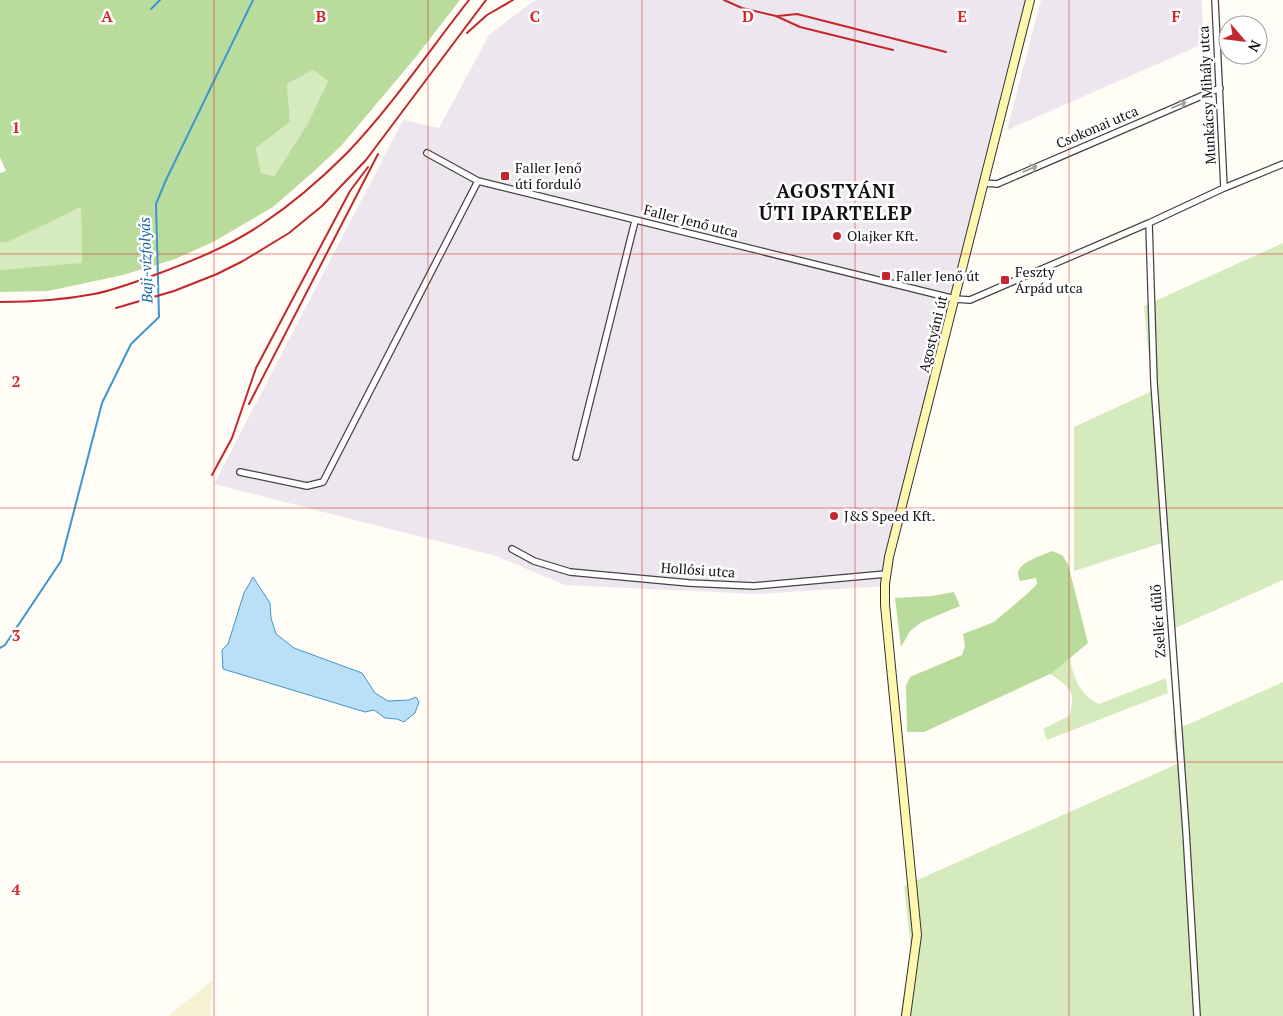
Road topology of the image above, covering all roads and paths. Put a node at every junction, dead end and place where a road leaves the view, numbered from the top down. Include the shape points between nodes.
1 (1030, 0) edge
2 (1215, 0) edge
3 (1220, 88) junction
4 (427, 153) dead end
5 (1283, 164) edge
6 (478, 181) junction
7 (984, 183) junction
8 (1224, 188) junction
9 (635, 221) junction
10 (1149, 223) junction
11 (955, 299) junction
12 (576, 457) dead end
13 (240, 472) dead end
14 (512, 550) dead end
15 (886, 574) junction
16 (906, 1016) edge
17 (1197, 1016) edge

1 - 7 main road, Agostyáni út
2 - 3 street, Munkácsy Mihály utca
7 -> 3 street, Csokonai utca via 997,184
3 - 8 street, Munkácsy Mihály utca
4 - 6 street, Faller Jenő utca
5 - 8 street
6 - 9 street, Faller Jenő utca
6 - 13 street via 323,482 307,486
7 - 11 main road, Agostyáni út
8 - 10 street
9 - 11 street, Faller Jenő utca
9 - 12 street
10 - 11 street via 970,300
10 - 17 street, Zsellér dűlő via 1154,383
11 - 15 main road, Agostyáni út
14 - 15 street, Hollósi utca via 570,572 689,583 754,586
15 - 16 main road, Agostyáni út via 885,605 917,935

